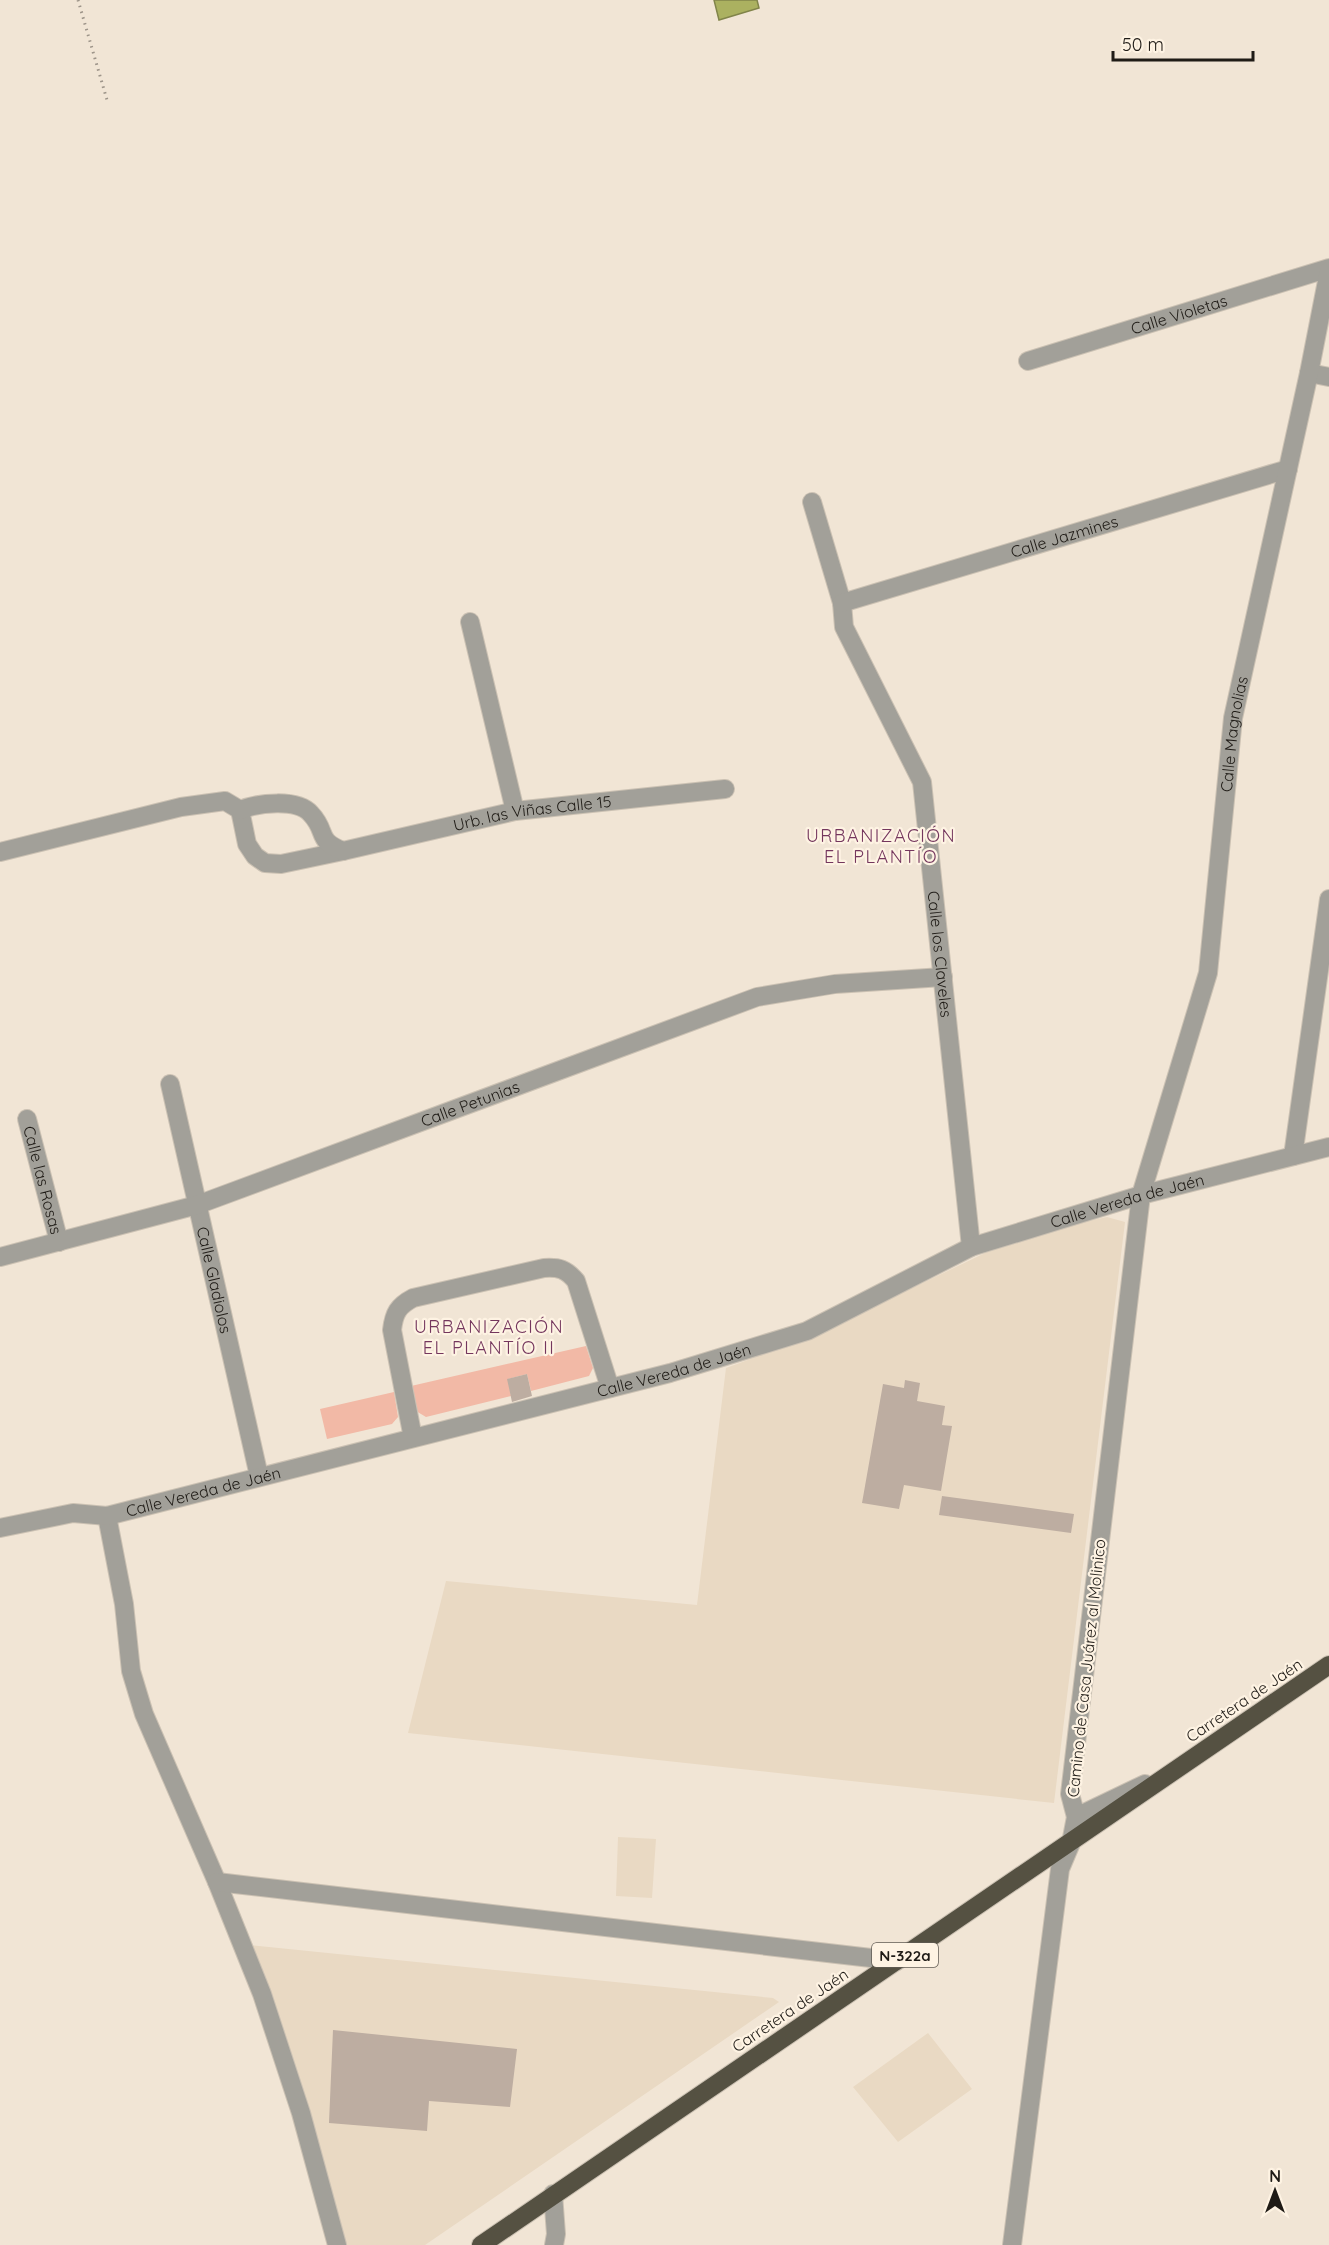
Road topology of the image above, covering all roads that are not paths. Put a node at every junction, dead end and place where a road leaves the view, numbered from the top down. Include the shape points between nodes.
1 (1329, 270) edge
2 (1028, 361) dead end
3 (1309, 373) junction
4 (1329, 377) edge
5 (1287, 469) junction
6 (812, 502) dead end
7 (843, 603) junction
8 (470, 622) dead end
9 (725, 789) dead end
10 (240, 810) junction
11 (515, 811) junction
12 (343, 851) junction
13 (0, 852) edge
14 (1329, 899) edge
15 (943, 977) junction
16 (170, 1084) dead end
17 (27, 1119) dead end
18 (1329, 1147) edge
19 (1293, 1156) junction
20 (1141, 1195) junction
21 (197, 1205) junction
22 (59, 1242) junction
23 (971, 1247) junction
24 (0, 1257) edge
25 (610, 1388) junction
26 (413, 1438) junction
27 (260, 1476) junction
28 (106, 1516) junction
29 (0, 1528) edge
30 (1329, 1665) edge
31 (1182, 1766) junction
32 (1076, 1817) junction
33 (1071, 1843) junction
34 (217, 1882) junction
35 (897, 1961) junction
36 (553, 2194) junction
37 (337, 2245) edge
38 (481, 2245) edge
39 (555, 2245) edge
40 (1012, 2245) edge

1 - 2 street, Calle Violetas
1 - 3 street, Calle Magnolias
3 - 4 street
3 - 5 street, Calle Magnolias
5 - 7 street, Calle Jazmines
5 - 20 street, Calle Magnolias via 1233,718 1208,973
6 - 7 street, Calle los Claveles
7 - 15 street, Calle los Claveles via 844,627 922,782
8 - 11 street
9 - 11 street, Urb. las Viñas Calle 15
10 - 12 street via 256,804 292,805 310,812 324,840
10 - 12 street, Urb. las Viñas Calle 15 via 247,844 265,863 281,864
10 - 13 street via 225,801 182,807
11 - 12 street, Urb. las Viñas Calle 15
14 - 19 street
15 - 21 street, Calle Petunias via 835,984 757,997
15 - 23 street, Calle los Claveles
16 - 21 street, Calle Gladiolos
17 - 22 street, Calle las Rosas
18 - 19 street, Calle Vereda de Jaén
19 - 20 street, Calle Vereda de Jaén
20 - 23 street, Calle Vereda de Jaén
20 - 32 street, Camino de Casa Juárez al Molinico via 1070,1794
21 - 22 street, Calle Petunias
21 - 27 street, Calle Gladiolos
22 - 24 street, Calle Petunias
23 - 25 street, Calle Vereda de Jaén via 807,1331
25 - 26 street, Calle Vereda de Jaén
25 - 26 street via 576,1281 558,1267 413,1298 400,1305 392,1330
26 - 27 street, Calle Vereda de Jaén
27 - 28 street, Calle Vereda de Jaén
28 - 29 street, Calle Vereda de Jaén via 73,1513
28 - 34 street via 124,1604 131,1671 144,1714
30 - 31 highway, Carretera de Jaén / N-322a
31 - 32 street, Carretera de Jaén
31 - 33 highway, Carretera de Jaén / N-322a
32 - 33 street, Camino de Casa Juárez al Molinico
33 - 35 highway, Carretera de Jaén / N-322a
33 - 40 street, Camino de Casa Juárez al Molinico via 1060,1869
34 - 35 street
34 - 37 street via 266,2005
35 - 36 highway, Carretera de Jaén / N-322a
36 - 38 highway, Carretera de Jaén / N-322a
36 - 39 street

